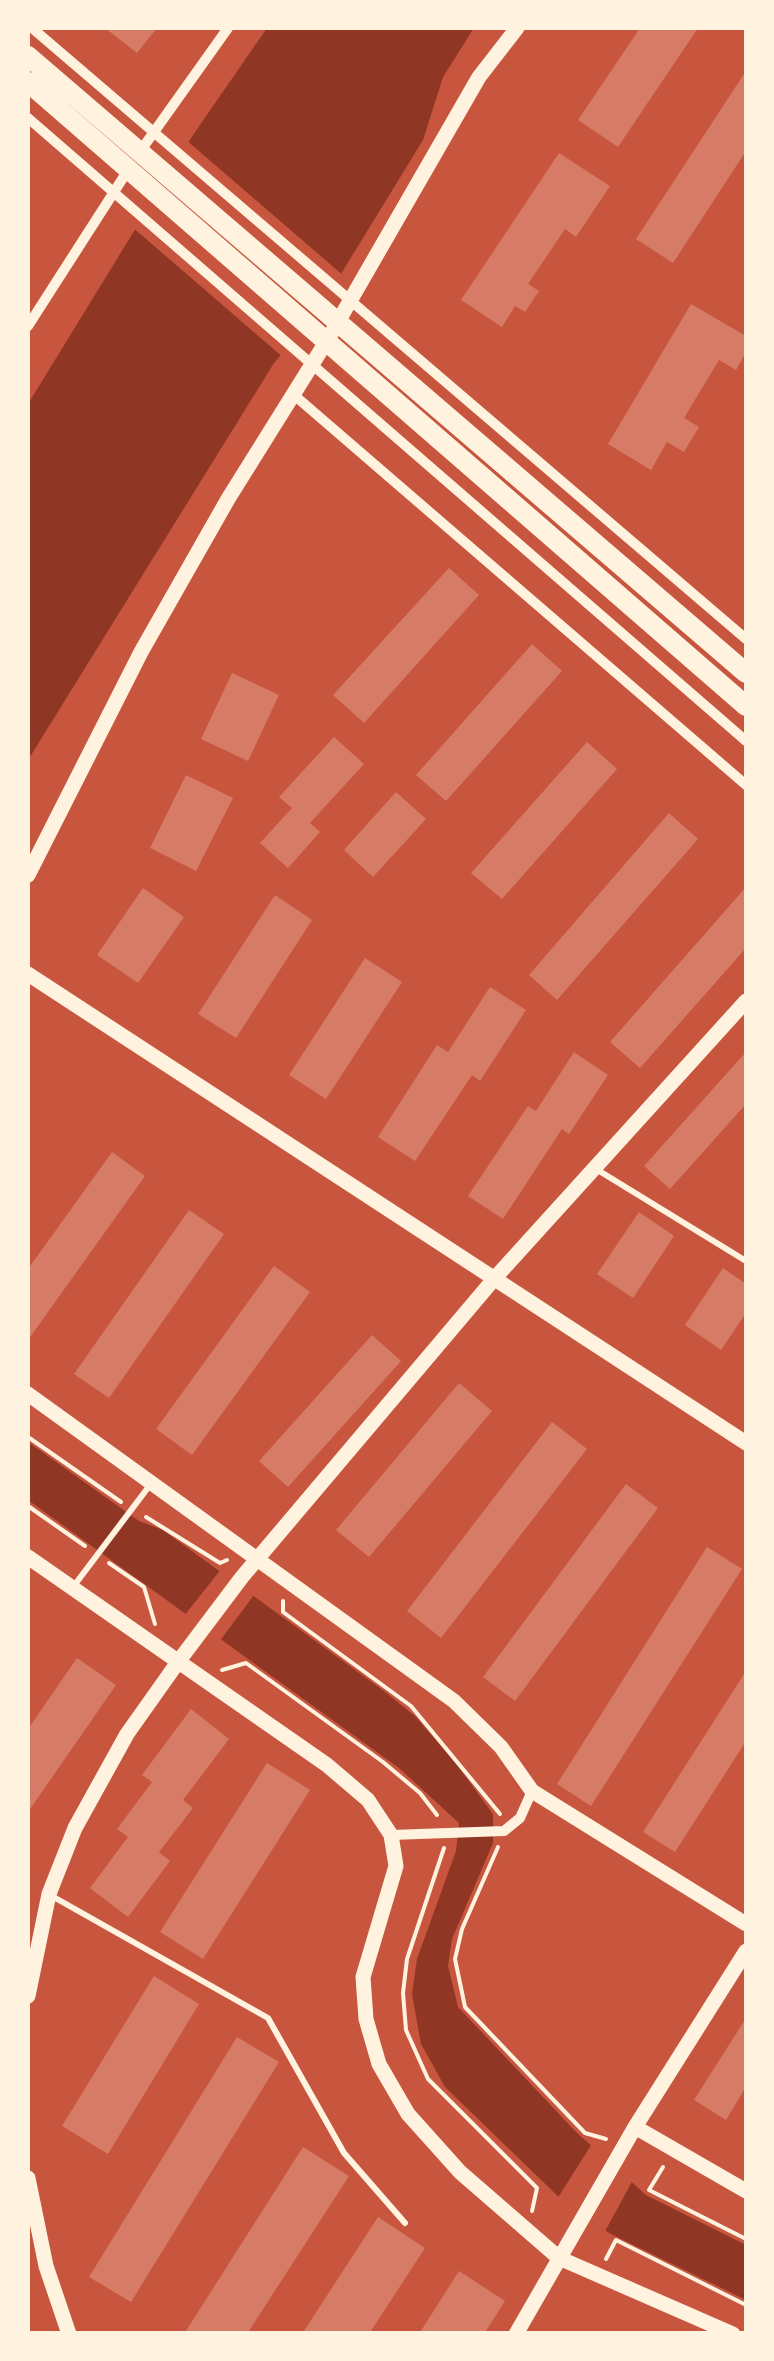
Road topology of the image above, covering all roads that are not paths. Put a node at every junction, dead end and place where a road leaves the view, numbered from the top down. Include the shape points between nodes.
1 (32, 28) edge
2 (228, 28) edge
3 (517, 28) edge
4 (28, 56) edge
5 (28, 82) edge
6 (28, 118) edge
7 (28, 326) edge
8 (294, 395) junction
9 (746, 639) edge
10 (746, 673) edge
11 (746, 706) edge
12 (746, 741) edge
13 (746, 786) edge
14 (28, 875) edge
15 (28, 974) edge
16 (746, 1001) edge
17 (595, 1168) junction
18 (746, 1261) edge
19 (494, 1278) junction
20 (28, 1394) edge
21 (746, 1443) edge
22 (151, 1484) junction
23 (28, 1557) edge
24 (256, 1560) junction
25 (72, 1588) junction
26 (172, 1658) junction
27 (532, 1791) junction
28 (391, 1834) junction
29 (48, 1894) junction
30 (746, 1924) edge
31 (746, 1951) edge
32 (28, 1996) edge
33 (635, 2127) junction
34 (28, 2178) edge
35 (746, 2191) edge
36 (406, 2223) dead end
37 (559, 2258) junction
38 (69, 2334) edge
39 (516, 2334) edge
40 (733, 2334) edge

1 - 9 street
2 - 7 street
3 - 8 street via 478,76
4 - 10 main road
5 - 11 main road
6 - 12 street
8 - 13 street
8 - 14 street via 141,652
15 - 19 street
16 - 17 street
17 - 18 lane
17 - 19 street
19 - 21 street
19 - 24 street
20 - 22 street
22 - 24 street
22 - 25 lane
23 - 25 street
24 - 26 street via 196,1638
24 - 27 street via 454,1701 501,1747
25 - 26 street
26 - 28 street via 327,1765 368,1800
26 - 29 street via 98,1780
27 - 28 street via 520,1818 500,1831
27 - 30 street
28 - 37 street via 396,1866 362,1977 379,2064 408,2114 460,2172
29 - 32 street
29 - 36 lane via 268,2018 344,2154
31 - 33 street
33 - 35 street
33 - 37 street
34 - 38 street
37 - 39 street
37 - 40 street

